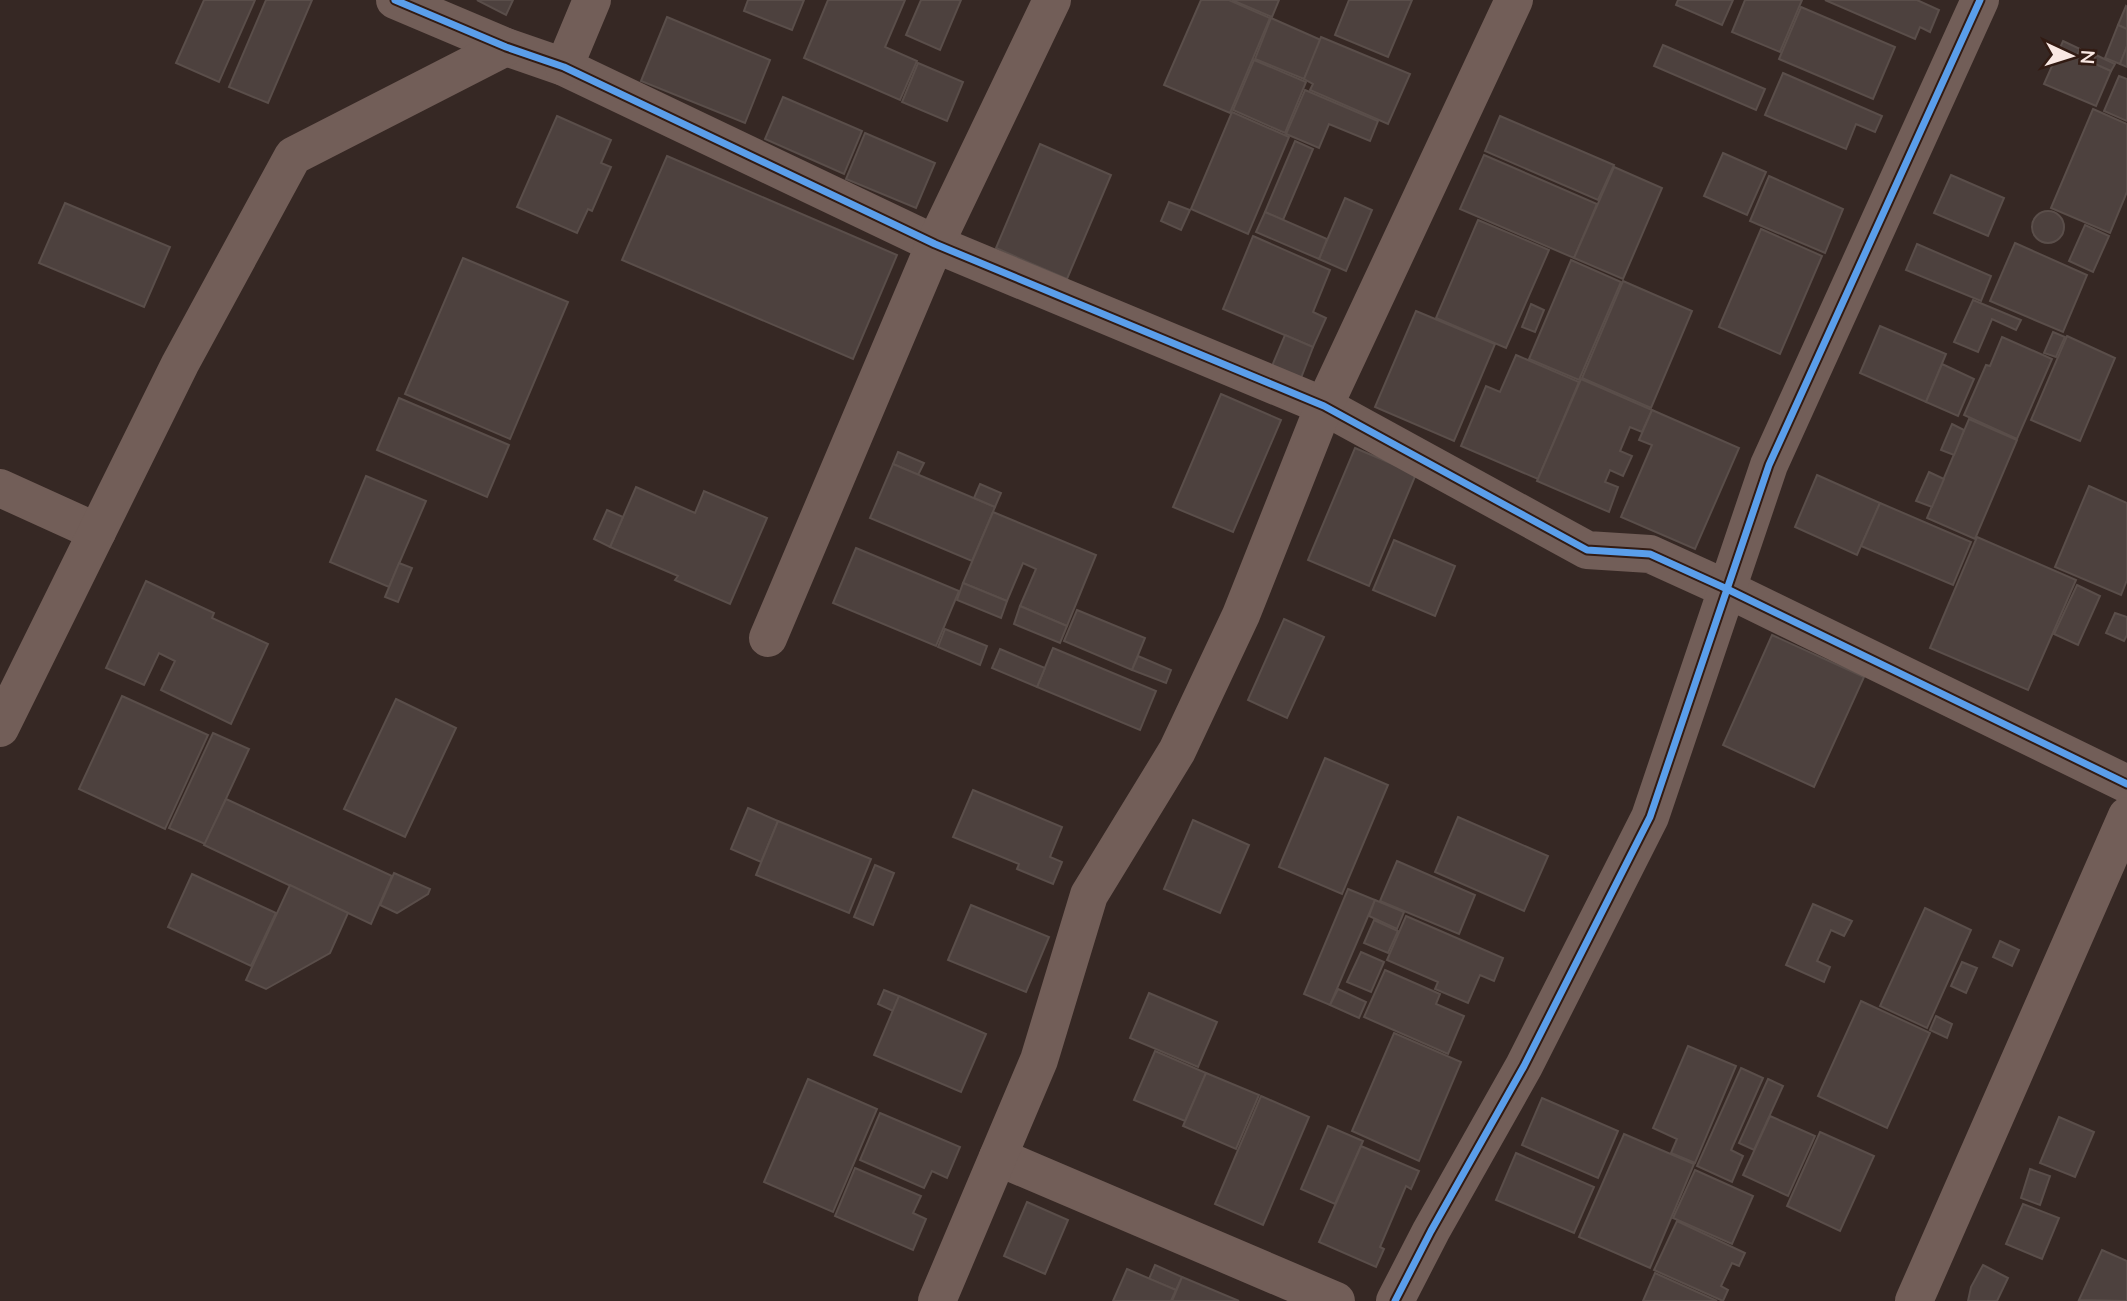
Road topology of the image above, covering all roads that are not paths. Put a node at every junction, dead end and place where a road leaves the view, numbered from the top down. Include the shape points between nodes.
1 (395, 0) edge
2 (592, 0) edge
3 (1052, 0) edge
4 (1514, 0) edge
5 (1980, 0) edge
6 (506, 47) junction
7 (564, 68) junction
8 (935, 244) junction
9 (1324, 406) junction
10 (0, 488) edge
11 (97, 532) junction
12 (1727, 589) junction
13 (768, 638) dead end
14 (0, 728) edge
15 (2127, 783) edge
16 (2127, 816) edge
17 (998, 1157) junction
18 (937, 1301) edge
19 (1336, 1301) edge
20 (1395, 1301) edge
21 (1914, 1301) edge

1 - 6 street
2 - 7 street
3 - 8 street
4 - 9 street
5 - 12 street via 1769,465
6 - 7 street
6 - 11 street via 293,156 180,364
7 - 8 street
8 - 9 street
8 - 13 street
9 - 12 street via 1587,550 1650,554
9 - 17 street via 1241,615 1177,751 1088,895 1039,1060
10 - 11 street
11 - 14 street
12 - 15 street
12 - 20 street via 1650,817 1524,1066
16 - 21 street
17 - 18 street
17 - 19 street

